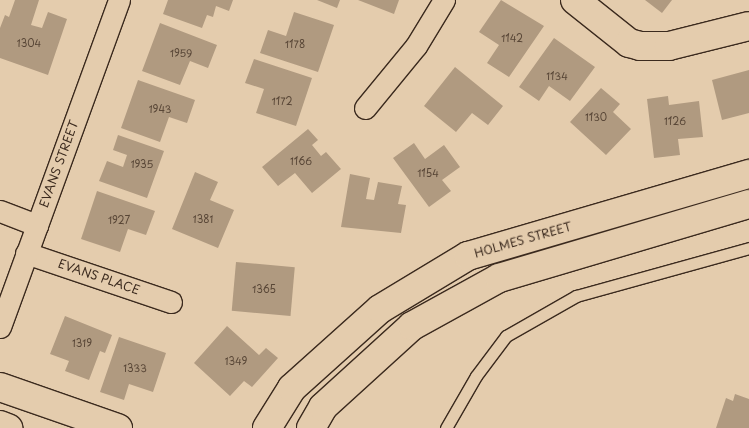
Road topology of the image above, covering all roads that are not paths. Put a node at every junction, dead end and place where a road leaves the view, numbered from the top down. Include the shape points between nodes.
1 (119, 0) edge
2 (444, 0) edge
3 (575, 0) edge
4 (749, 26) edge
5 (365, 108) dead end
6 (749, 174) edge
7 (749, 204) edge
8 (0, 211) edge
9 (37, 225) junction
10 (749, 248) edge
11 (26, 253) junction
12 (172, 302) dead end
13 (0, 327) edge
14 (0, 387) edge
15 (0, 425) edge
16 (8, 428) edge
17 (118, 428) edge
18 (267, 428) edge
19 (311, 428) edge
20 (446, 428) edge

1 - 9 street, EVANS STREET
2 - 5 street via 416,46
3 - 4 main road via 629,43 640,46 669,46
6 - 18 main road, HOLMES STREET via 468,256 380,309 292,388
7 - 19 main road via 499,278 412,326 323,407
8 - 9 street
9 - 11 street, EVANS STREET
10 - 20 lane via 576,296 506,336 476,376
11 - 12 street, EVANS PLACE
11 - 13 street, EVANS STREET
14 - 17 main road
15 - 16 main road

